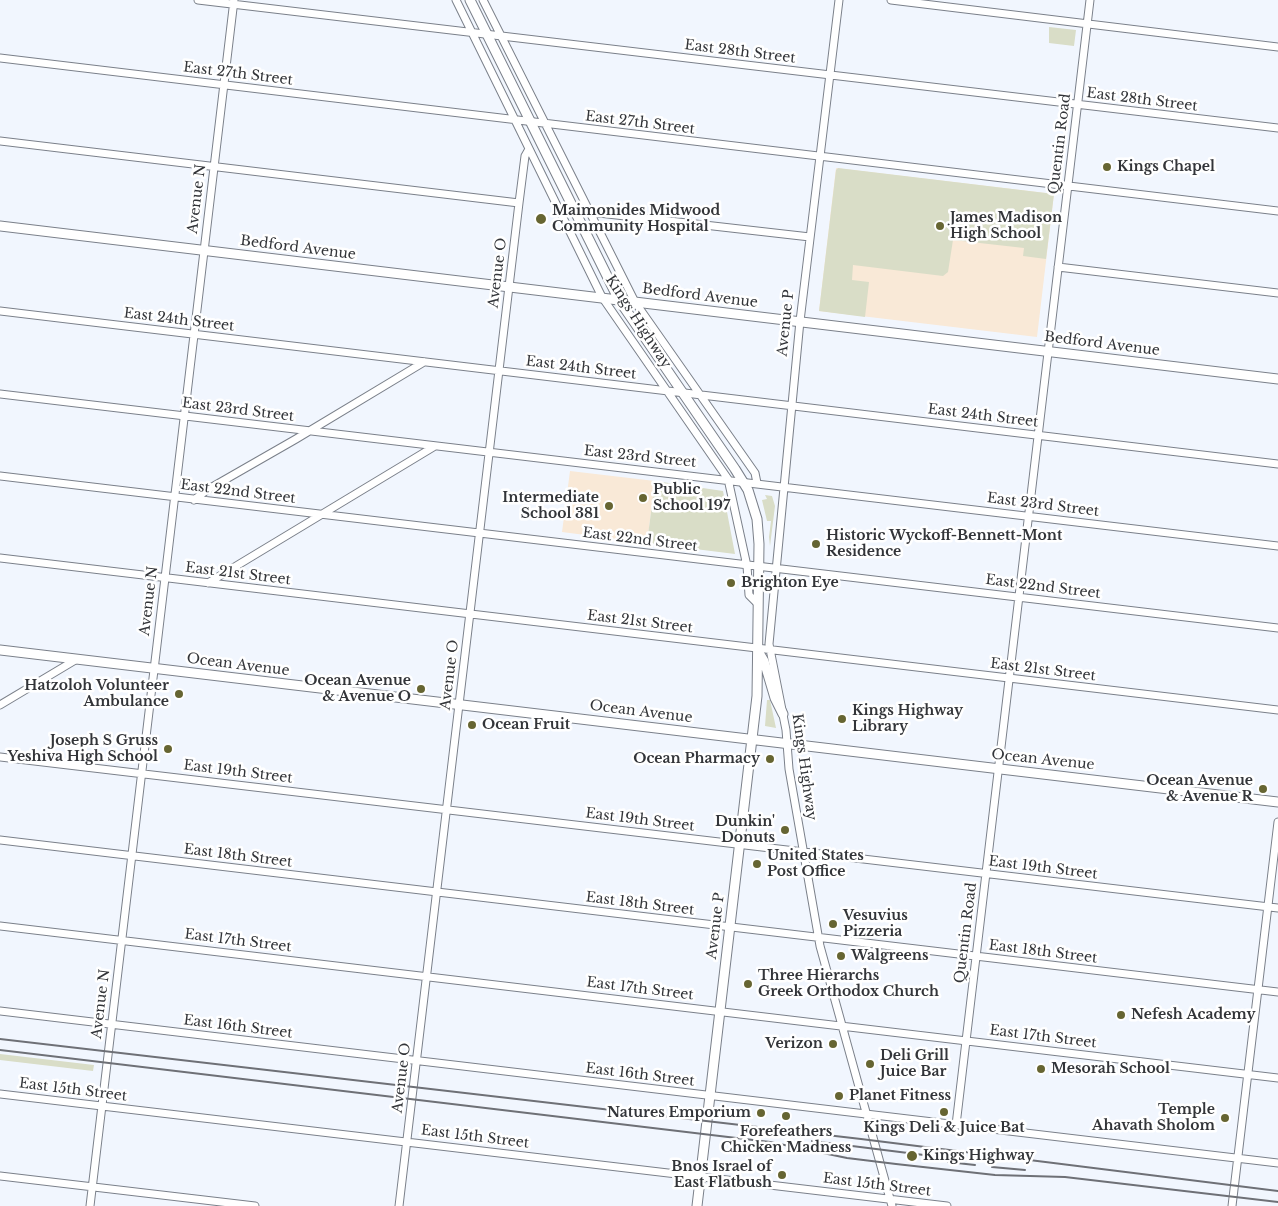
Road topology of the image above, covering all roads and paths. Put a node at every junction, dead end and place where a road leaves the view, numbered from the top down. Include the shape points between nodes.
1 (198, 0) edge
2 (456, 0) edge
3 (470, 0) edge
4 (483, 0) edge
5 (839, 0) edge
6 (891, 0) edge
7 (1090, 0) edge
8 (234, 2) edge
9 (1087, 24) junction
10 (472, 32) junction
11 (486, 34) junction
12 (501, 36) junction
13 (1278, 46) edge
14 (0, 58) edge
15 (830, 75) junction
16 (224, 85) junction
17 (1078, 104) junction
18 (515, 119) junction
19 (529, 122) junction
20 (546, 124) junction
21 (1278, 128) edge
22 (0, 141) edge
23 (529, 149) junction
24 (820, 156) junction
25 (214, 166) junction
26 (1068, 186) junction
27 (519, 203) junction
28 (1278, 210) edge
29 (560, 211) junction
30 (575, 212) junction
31 (590, 212) junction
32 (0, 226) edge
33 (810, 237) junction
34 (204, 251) junction
35 (1058, 267) junction
36 (509, 287) junction
37 (1278, 293) edge
38 (602, 297) junction
39 (619, 300) junction
40 (635, 302) junction
41 (0, 312) edge
42 (800, 321) junction
43 (194, 335) junction
44 (1048, 351) junction
45 (424, 362) junction
46 (499, 371) junction
47 (1278, 379) edge
48 (667, 392) junction
49 (683, 393) junction
50 (0, 394) edge
51 (701, 395) junction
52 (792, 406) junction
53 (184, 416) junction
54 (310, 431) junction
55 (1038, 435) junction
56 (436, 446) junction
57 (489, 452) junction
58 (1278, 464) edge
59 (0, 476) edge
60 (728, 480) junction
61 (742, 481) junction
62 (757, 483) junction
63 (785, 487) junction
64 (174, 497) junction
65 (194, 500) junction
66 (321, 515) junction
67 (1028, 516) junction
68 (479, 533) junction
69 (1278, 546) edge
70 (0, 558) edge
71 (747, 566) junction
72 (758, 567) junction
73 (777, 569) junction
74 (165, 578) junction
75 (208, 583) junction
76 (1019, 597) junction
77 (758, 604) junction
78 (470, 614) junction
79 (1278, 628) edge
80 (757, 648) junction
81 (0, 650) edge
82 (770, 650) junction
83 (77, 659) junction
84 (153, 668) junction
85 (1009, 678) junction
86 (0, 705) edge
87 (459, 705) junction
88 (1278, 710) edge
89 (782, 714) junction
90 (751, 740) junction
91 (786, 744) junction
92 (0, 756) edge
93 (998, 769) junction
94 (141, 774) junction
95 (1278, 802) edge
96 (446, 810) junction
97 (1278, 822) edge
98 (0, 840) edge
99 (739, 844) junction
100 (803, 852) junction
101 (132, 856) junction
102 (986, 874) junction
103 (437, 892) junction
104 (1268, 907) junction
105 (1278, 908) edge
106 (0, 926) edge
107 (729, 927) junction
108 (818, 938) junction
109 (121, 940) junction
110 (976, 956) junction
111 (427, 976) junction
112 (1258, 990) junction
113 (1278, 992) edge
114 (0, 1011) edge
115 (719, 1011) junction
116 (110, 1024) junction
117 (843, 1026) junction
118 (966, 1041) junction
119 (416, 1061) junction
120 (1248, 1074) junction
121 (1278, 1078) edge
122 (0, 1094) edge
123 (710, 1096) junction
124 (102, 1106) junction
125 (868, 1114) junction
126 (956, 1125) junction
127 (407, 1142) junction
128 (1238, 1159) junction
129 (1278, 1164) edge
130 (0, 1176) edge
131 (700, 1177) junction
132 (92, 1187) junction
133 (892, 1203) edge
134 (90, 1206) edge
135 (254, 1206) edge
136 (399, 1206) edge
137 (697, 1206) edge
138 (947, 1206) edge
139 (1232, 1206) edge

1 - 8 street, East 28th Street
2 - 10 street, Kings Highway
3 - 11 main road, Kings Highway
4 - 12 street, Kings Highway
5 - 15 street, Avenue P
6 - 9 street
7 - 9 street, Quentin Road
8 - 10 street, East 28th Street
8 - 16 street, Avenue N
9 - 13 street
9 - 17 street, Quentin Road
10 - 11 street, East 28th Street
10 - 18 street, Kings Highway
11 - 12 street, East 28th Street
11 - 19 main road, Kings Highway
12 - 15 street, East 28th Street
12 - 20 street, Kings Highway
14 - 16 street, East 27th Street
15 - 17 street, East 28th Street
15 - 24 street, Avenue P
16 - 18 street, East 27th Street
16 - 25 street, Avenue N
17 - 21 street, East 28th Street
17 - 26 street, Quentin Road
18 - 19 street, East 27th Street
18 - 23 street, Kings Highway
19 - 20 street, East 27th Street
19 - 30 main road, Kings Highway
20 - 24 street, East 27th Street
20 - 31 street, Kings Highway
22 - 25 street
23 - 27 street, Avenue O via 525,156
23 - 29 street, Kings Highway
24 - 26 street, East 27th Street
24 - 33 street, Avenue P
25 - 27 street
25 - 34 street, Avenue N
26 - 28 street, East 27th Street
26 - 35 street, Quentin Road
27 - 36 street, Avenue O
29 - 30 street
29 - 38 street, Kings Highway
30 - 31 street
30 - 39 main road, Kings Highway
31 - 33 street
31 - 40 street, Kings Highway
32 - 34 main road, Bedford Avenue
33 - 42 street, Avenue P
34 - 36 main road, Bedford Avenue
34 - 43 street, Avenue N
35 - 37 street
35 - 44 street, Quentin Road
36 - 38 main road, Bedford Avenue
36 - 46 street, Avenue O
38 - 39 main road, Bedford Avenue
38 - 48 street, Kings Highway
39 - 40 main road, Bedford Avenue
39 - 49 main road, Kings Highway
40 - 42 main road, Bedford Avenue
40 - 51 street, Kings Highway
41 - 43 street, East 24th Street
42 - 44 main road, Bedford Avenue
42 - 52 street, Avenue P
43 - 45 street, East 24th Street
43 - 53 street, Avenue N
44 - 47 main road, Bedford Avenue
44 - 55 street, Quentin Road
45 - 46 street, East 24th Street
45 - 54 street
46 - 48 street, East 24th Street
46 - 57 street, Avenue O
48 - 49 street, East 24th Street
48 - 60 street, Kings Highway
49 - 51 street, East 24th Street
49 - 61 main road, Kings Highway
50 - 53 street, East 23rd Street
51 - 52 street, East 24th Street
51 - 62 street, Kings Highway via 755,474
52 - 55 street, East 24th Street
52 - 63 street, Avenue P
53 - 54 street, East 23rd Street
53 - 64 street, Avenue N
54 - 56 street, East 23rd Street
54 - 65 street
55 - 58 street, East 24th Street
55 - 67 street, Quentin Road
56 - 57 street, East 23rd Street
56 - 66 street
57 - 60 street, East 23rd Street
57 - 68 street, Avenue O
59 - 64 street, East 22nd Street
60 - 61 street, East 23rd Street
60 - 71 street, Kings Highway
61 - 62 street, East 23rd Street
61 - 72 main road, Kings Highway via 757,519
62 - 63 street, East 23rd Street
63 - 67 street, East 23rd Street
63 - 73 street, Avenue P
64 - 65 street, East 22nd Street
64 - 74 street, Avenue N
65 - 66 street, East 22nd Street
66 - 68 street, East 22nd Street
66 - 75 street
67 - 69 street, East 23rd Street
67 - 76 street, Quentin Road
68 - 71 street, East 22nd Street
68 - 78 street, Avenue O
70 - 74 street, East 21st Street
71 - 72 street, East 22nd Street
71 - 77 street, Kings Highway via 749,595
72 - 73 street, East 22nd Street
72 - 77 main road, Kings Highway
73 - 76 street, East 22nd Street
73 - 82 street, Avenue P
74 - 75 street, East 21st Street
74 - 84 street, Avenue N
75 - 78 street, East 21st Street
76 - 79 street, East 22nd Street
76 - 85 street, Quentin Road
77 - 80 main road, Kings Highway
78 - 80 street, East 21st Street
78 - 87 street, Avenue O
80 - 82 street, East 21st Street
80 - 89 main road
80 - 90 main road, Avenue P via 757,696
81 - 83 main road, Ocean Avenue
82 - 85 street, East 21st Street
82 - 89 street, Kings Highway
83 - 84 main road, Ocean Avenue
83 - 86 street
84 - 87 main road, Ocean Avenue
84 - 94 street, Avenue N
85 - 88 street, East 21st Street
85 - 93 street, Quentin Road
87 - 90 main road, Ocean Avenue
87 - 96 street, Avenue O
89 - 91 street, Kings Highway
90 - 91 main road, Ocean Avenue
90 - 99 main road, Avenue P
91 - 93 main road, Ocean Avenue
91 - 100 street, Kings Highway
92 - 94 street, East 19th Street
93 - 95 main road, Ocean Avenue
93 - 102 street, Quentin Road
94 - 96 street, East 19th Street
94 - 101 street, Avenue N
96 - 99 street, East 19th Street
96 - 103 street, Avenue O
97 - 104 street
98 - 101 street, East 18th Street
99 - 100 street, East 19th Street
99 - 107 main road, Avenue P
100 - 102 street, East 19th Street
100 - 108 street, Kings Highway
101 - 103 street, East 18th Street
101 - 109 street, Avenue N
102 - 104 street, East 19th Street
102 - 110 street, Quentin Road
103 - 107 street, East 18th Street
103 - 111 street, Avenue O
104 - 105 street, East 19th Street
104 - 112 street
106 - 109 street, East 17th Street
107 - 108 street, East 18th Street
107 - 115 main road, Avenue P
108 - 110 street, East 18th Street
108 - 117 street, Kings Highway
109 - 111 street, East 17th Street
109 - 116 street, Avenue N
110 - 112 street, East 18th Street
110 - 118 street, Quentin Road
111 - 115 street, East 17th Street
111 - 119 street, Avenue O
112 - 113 street, East 18th Street
112 - 120 street
114 - 116 street, East 16th Street
115 - 117 street, East 17th Street
115 - 123 main road, Avenue P
116 - 119 street, East 16th Street
116 - 124 street, Avenue N
117 - 118 street, East 17th Street
117 - 125 street, Kings Highway
118 - 120 street, East 17th Street
118 - 126 street, Quentin Road
119 - 123 street, East 16th Street
119 - 127 street, Avenue O
120 - 121 street, East 17th Street
120 - 128 street
122 - 124 street, East 15th Street
123 - 125 street, East 16th Street
123 - 131 main road, Avenue P
124 - 127 street, East 15th Street
124 - 132 street, Avenue N
125 - 126 street, East 16th Street
125 - 133 street, Kings Highway
126 - 128 street, East 16th Street
127 - 131 street, East 15th Street
127 - 136 street, Avenue O
128 - 129 street, East 16th Street
128 - 139 street
130 - 132 street
131 - 133 street, East 15th Street
131 - 137 main road, Avenue P
132 - 134 street, Avenue N
132 - 135 street
133 - 138 street, East 15th Street

